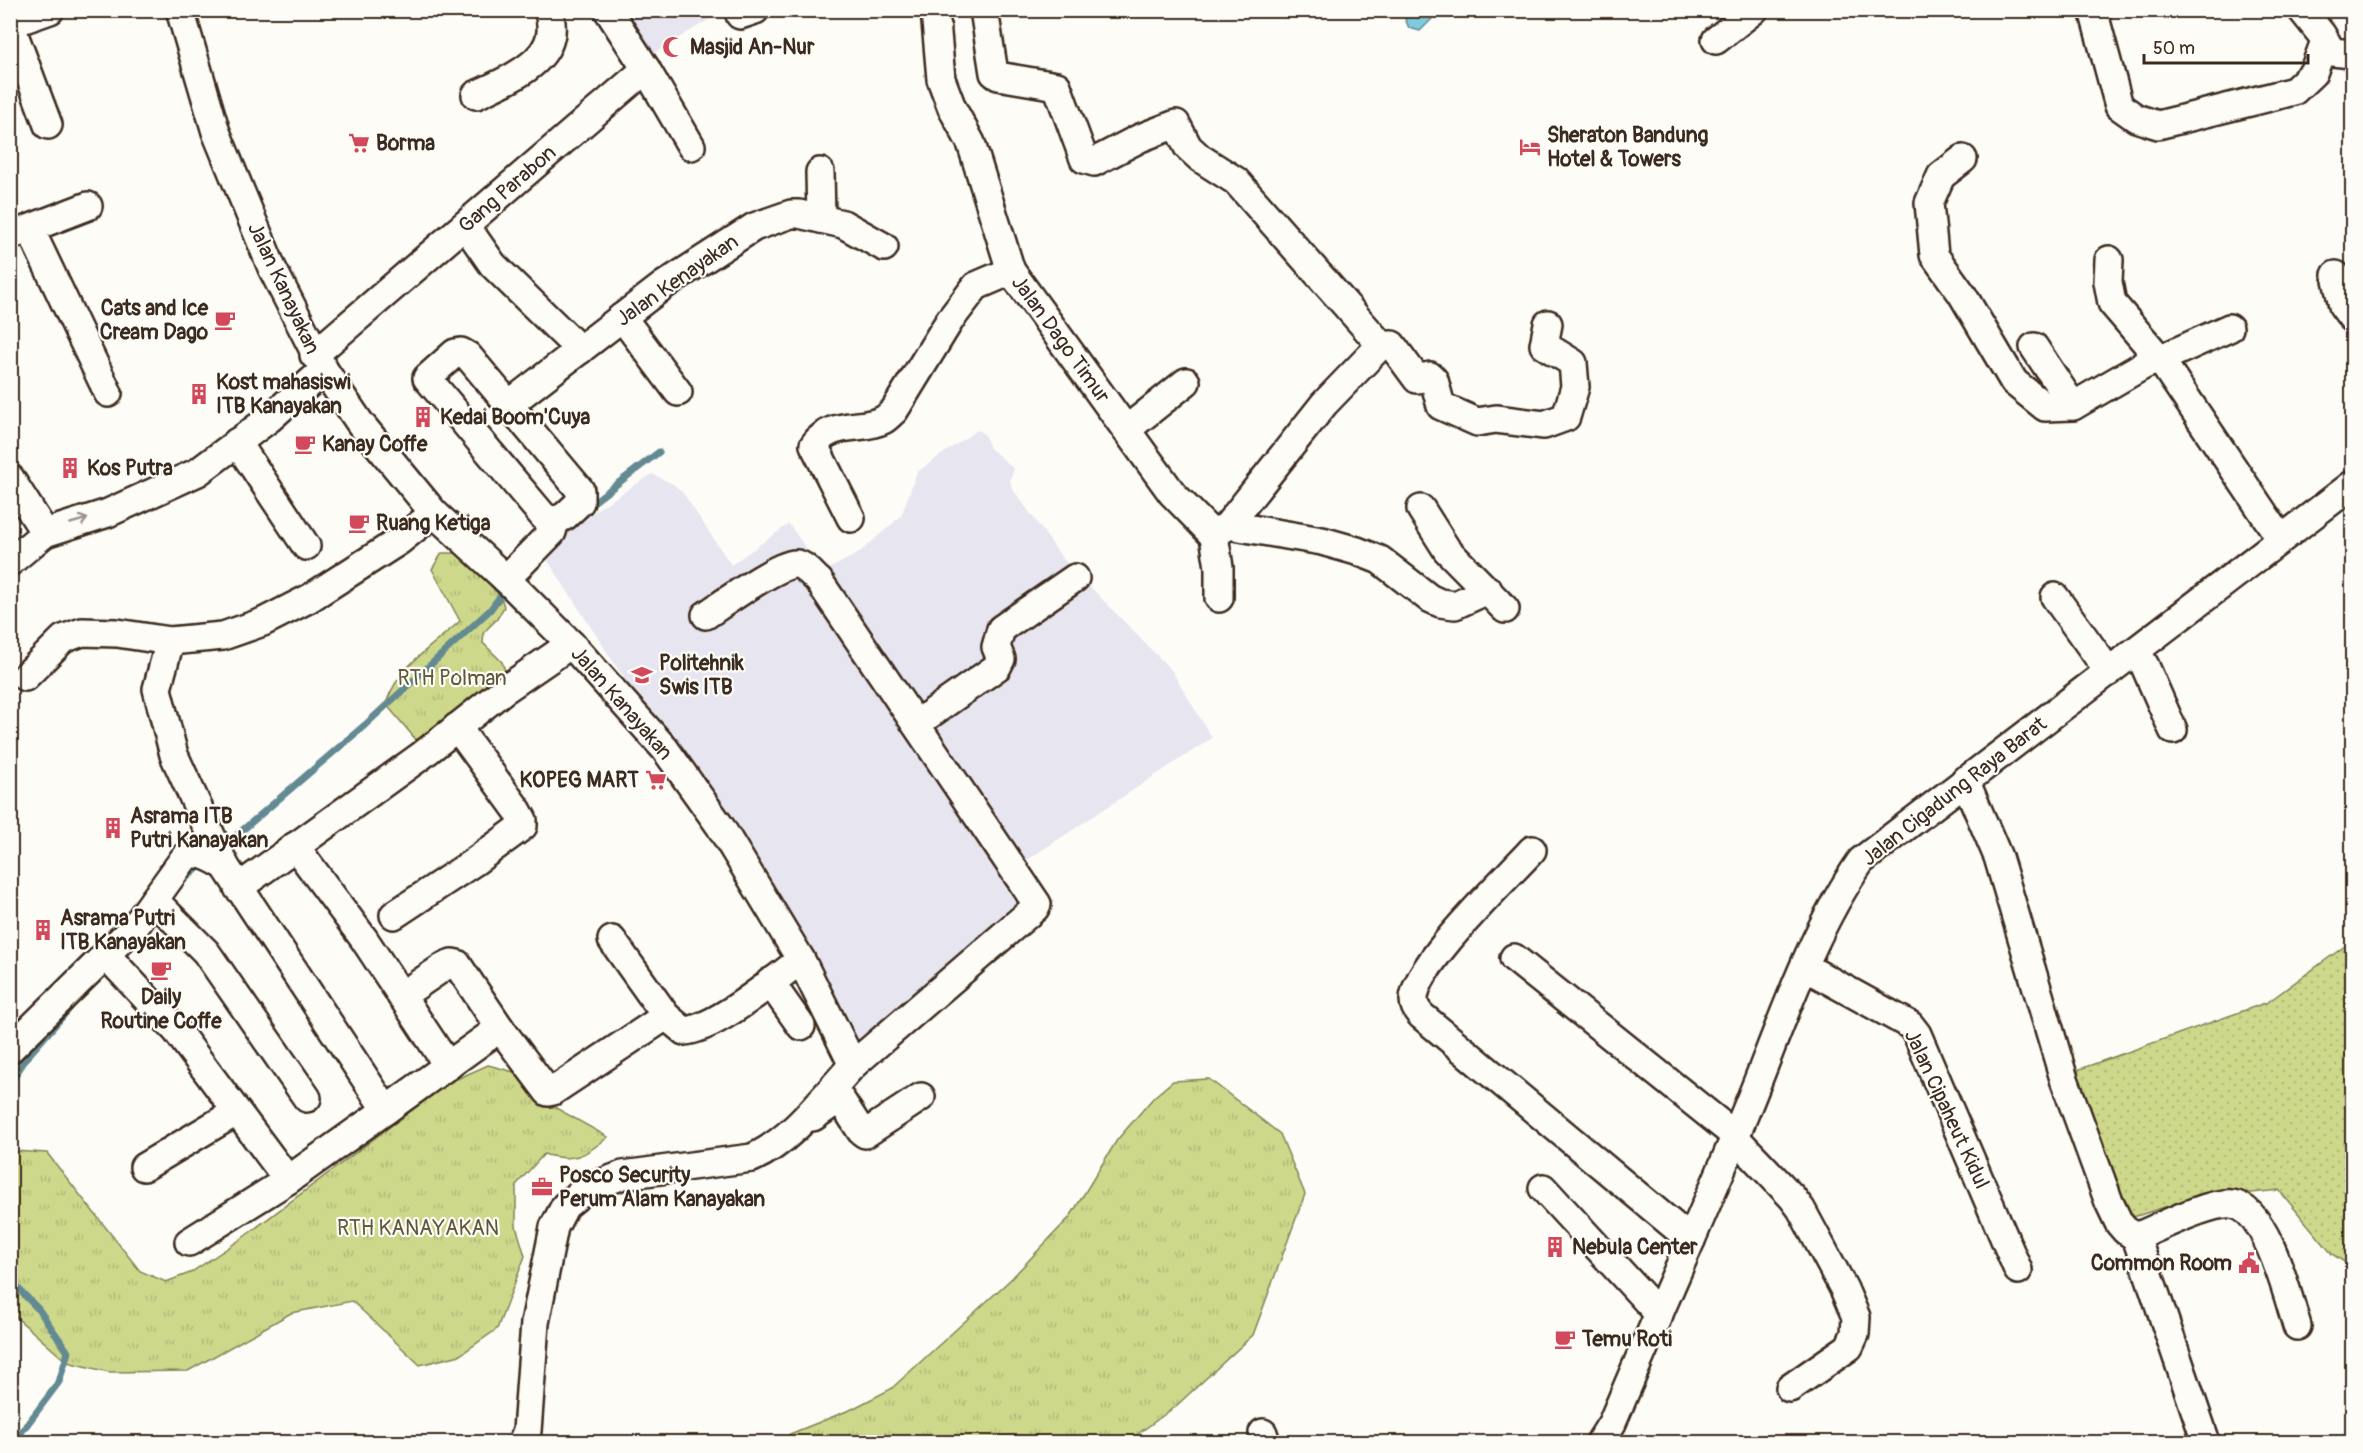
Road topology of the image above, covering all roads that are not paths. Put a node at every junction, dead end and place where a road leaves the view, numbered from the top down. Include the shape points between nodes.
1 (51, 10) edge
2 (180, 10) edge
3 (548, 10) edge
4 (608, 10) edge
5 (935, 10) edge
6 (984, 10) edge
7 (1754, 10) edge
8 (2093, 10) edge
9 (2302, 10) edge
10 (10, 24) edge
11 (1716, 40) dead end
12 (2325, 41) junction
13 (2352, 54) edge
14 (646, 69) junction
15 (476, 95) dead end
16 (48, 125) dead end
17 (691, 146) dead end
18 (1964, 159) dead end
19 (820, 171) dead end
20 (88, 206) dead end
21 (821, 219) junction
22 (465, 225) junction
23 (20, 232) edge
24 (884, 247) dead end
25 (2109, 260) dead end
26 (1011, 271) junction
27 (2336, 275) dead end
28 (622, 317) junction
29 (2352, 318) edge
30 (1548, 324) dead end
31 (2229, 328) dead end
32 (1381, 345) junction
33 (2034, 347) dead end
34 (580, 350) junction
35 (2160, 359) junction
36 (319, 362) junction
37 (1186, 382) dead end
38 (678, 392) dead end
39 (108, 393) dead end
40 (508, 405) junction
41 (2073, 406) junction
42 (1126, 430) junction
43 (237, 442) junction
44 (10, 478) edge
45 (2352, 485) edge
46 (1421, 509) dead end
47 (434, 513) junction
48 (852, 518) dead end
49 (555, 520) junction
50 (1221, 531) junction
51 (45, 533) junction
52 (2281, 539) junction
53 (306, 546) dead end
54 (10, 562) edge
55 (1075, 578) dead end
56 (506, 579) junction
57 (2055, 597) dead end
58 (1219, 598) dead end
59 (706, 615) dead end
60 (170, 641) junction
61 (571, 644) junction
62 (2137, 652) junction
63 (2109, 672) junction
64 (25, 677) dead end
65 (916, 724) junction
66 (457, 727) junction
67 (2173, 730) dead end
68 (1965, 780) junction
69 (295, 846) junction
70 (1532, 850) dead end
71 (232, 877) junction
72 (154, 900) junction
73 (394, 915) dead end
74 (612, 940) dead end
75 (106, 955) junction
76 (1514, 958) dead end
77 (801, 960) junction
78 (1804, 967) junction
79 (770, 982) junction
80 (401, 996) junction
81 (666, 1016) junction
82 (801, 1026) dead end
83 (500, 1028) junction
84 (10, 1049) edge
85 (853, 1065) junction
86 (448, 1066) junction
87 (921, 1097) dead end
88 (307, 1098) dead end
89 (386, 1110) junction
90 (236, 1112) junction
91 (1735, 1136) junction
92 (780, 1140) junction
93 (144, 1167) dead end
94 (288, 1180) junction
95 (1544, 1188) dead end
96 (2136, 1237) junction
97 (1691, 1240) junction
98 (189, 1242) dead end
99 (2018, 1270) dead end
100 (1659, 1314) junction
101 (2297, 1326) dead end
102 (1790, 1388) dead end
103 (1612, 1436) edge
104 (522, 1443) edge
105 (2206, 1443) edge

1 - 10 street
2 - 36 street, Jalan Kanayakan via 216,132 272,268
3 - 15 street via 548,48 533,64
4 - 14 street
5 - 26 street, Jalan Dago Timur via 941,79 970,143
6 - 32 street via 994,73 1057,86 1084,159 1094,162 1176,124 1188,147 1236,181
7 - 11 street
8 - 12 street via 2119,106 2136,118 2158,125 2294,91 2313,73
9 - 12 street
10 - 16 street
12 - 13 street via 2332,52
14 - 17 street
14 - 22 street, Gang Parabon
18 - 41 street via 1941,176 1929,203 1934,255 2014,382 2045,407
19 - 21 street
20 - 23 street
21 - 24 street, Jalan Kenayakan via 843,224
21 - 28 street, Jalan Kenayakan via 790,214 754,227
22 - 34 street via 493,266
22 - 36 street, Gang Parabon
23 - 39 street
25 - 35 street via 2112,303
26 - 42 street, Jalan Dago Timur
26 - 48 street via 976,286 950,320 894,411 883,420 831,431 814,445
27 - 29 street via 2343,306
28 - 34 street, Jalan Kenayakan
28 - 38 street
30 - 32 street via 1544,345 1573,363 1575,387 1566,417 1544,425 1496,419 1477,422 1440,406 1434,380 1430,376 1417,379 1392,345
31 - 35 street
32 - 50 street via 1324,404
33 - 41 street
34 - 40 street, Jalan Kenayakan
35 - 41 street
35 - 52 street
36 - 43 street, Gang Parabon via 270,418
36 - 47 street, Jalan Kanayakan via 360,423
37 - 42 street
40 - 49 street via 580,490 580,502
40 - 49 street via 461,352 427,378 544,517
42 - 50 street, Jalan Dago Timur via 1172,493
51 -> 43 street, Gang Parabon via 108,513 198,472
43 - 53 street
44 - 51 street
45 - 52 street, Jalan Cigadung Raya Barat
46 - 50 street via 1447,550 1496,599 1455,605 1440,603 1380,560 1357,551 1322,541
47 - 56 street, Jalan Kanayakan
47 - 60 street via 399,541 310,598 263,622 223,636
49 - 56 street via 552,532
50 - 58 street
51 - 54 street
52 - 62 street, Jalan Cigadung Raya Barat
55 - 65 street via 1001,629 996,647 1001,659 997,667
56 - 61 street, Jalan Kanayakan
57 - 63 street
59 - 65 street via 775,571 794,563 804,566
60 - 64 street via 82,632 63,639
60 - 71 street via 157,689 174,755
61 - 66 street
61 - 77 street, Jalan Kanayakan via 692,785
62 - 63 street, Jalan Cigadung Raya Barat
62 - 67 street
63 - 68 street, Jalan Cigadung Raya Barat
65 - 85 street via 1037,904
66 - 69 street
66 - 73 street via 518,811 523,826
68 - 78 street, Jalan Cigadung Raya Barat via 1861,861 1843,887
68 - 96 street via 1998,857 2064,1078 2109,1202 2119,1223
69 - 71 street
69 - 80 street
70 - 97 street via 1443,945 1417,990 1416,1009
71 - 72 street via 210,858 191,854
71 - 89 street
72 - 75 street
72 - 88 street via 206,952
74 - 81 street
75 - 84 street
75 - 90 street via 176,1030
76 - 91 street
77 - 79 street
77 - 85 street, Jalan Kanayakan
78 - 91 street, Jalan Cigadung Raya Barat
78 - 99 street, Jalan Cipaheut Kidul via 1910,1025 1917,1034
79 - 81 street via 694,1030 684,1031
79 - 82 street
80 - 83 street via 445,966 457,964
80 - 86 street
81 - 83 street via 550,1092
83 - 86 street
85 - 92 street
86 - 89 street
87 - 92 street via 865,1134 845,1103 836,1101
89 - 94 street
90 - 93 street
90 - 94 street
91 - 97 street, Jalan Cigadung Raya Barat
91 - 102 street via 1801,1209 1856,1317 1849,1347
92 - 104 street via 752,1158 623,1175 586,1189 565,1206 554,1227 535,1323 527,1431
94 - 98 street
95 - 100 street
96 - 101 street via 2206,1208 2231,1203 2245,1208 2258,1223 2275,1257
96 - 105 street
97 - 100 street, Jalan Cigadung Raya Barat
100 - 103 street, Jalan Cigadung Raya Barat

